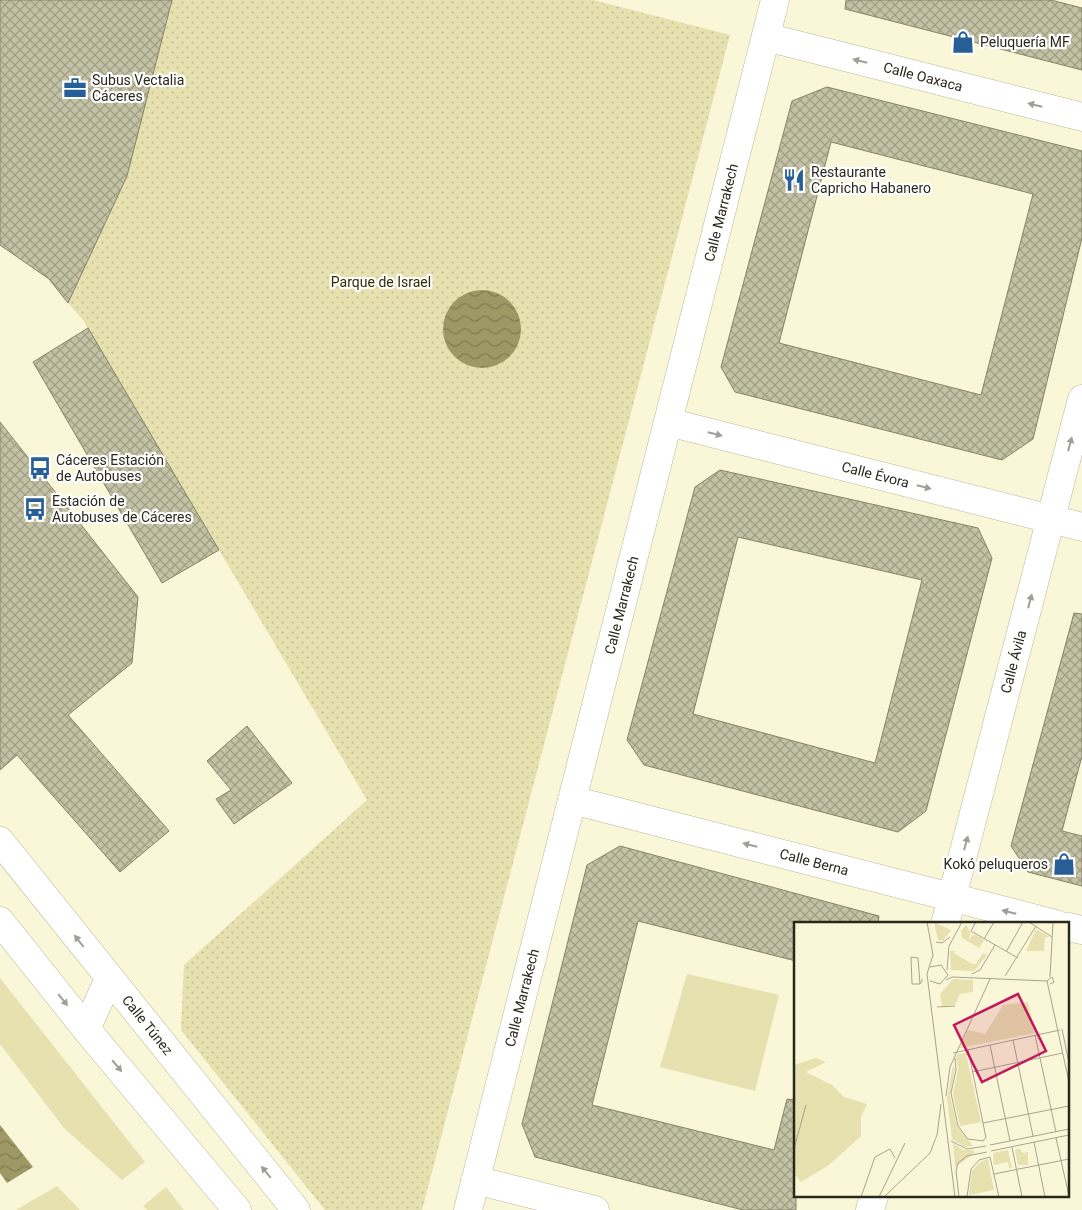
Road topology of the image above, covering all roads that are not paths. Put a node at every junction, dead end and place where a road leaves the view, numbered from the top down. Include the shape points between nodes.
1 (775, 0) edge
2 (766, 37) junction
3 (1082, 117) edge
4 (1082, 399) edge
5 (668, 422) junction
6 (1051, 519) junction
7 (1082, 527) edge
8 (572, 800) junction
9 (0, 841) edge
10 (952, 897) junction
11 (0, 921) edge
12 (946, 922) edge
13 (1048, 922) edge
14 (109, 979) junction
15 (86, 1029) junction
16 (475, 1180) junction
17 (237, 1210) edge
18 (296, 1210) edge
19 (468, 1210) edge
20 (595, 1210) edge

1 - 2 street, Calle Marrakech
3 -> 2 street, Calle Oaxaca
2 - 5 street, Calle Marrakech
6 -> 4 street, Calle Ávila
5 -> 6 street, Calle Évora
5 - 8 street, Calle Marrakech
6 - 7 street, Calle Évora
10 -> 6 street, Calle Ávila
10 -> 8 street, Calle Berna
8 - 16 street, Calle Marrakech
14 -> 9 street, Calle Túnez
10 - 12 street, Calle Ávila
13 -> 10 street, Calle Berna
11 -> 15 street
14 - 15 street
18 -> 14 street, Calle Túnez
15 -> 17 street
16 - 19 street, Calle Marrakech
16 - 20 street

